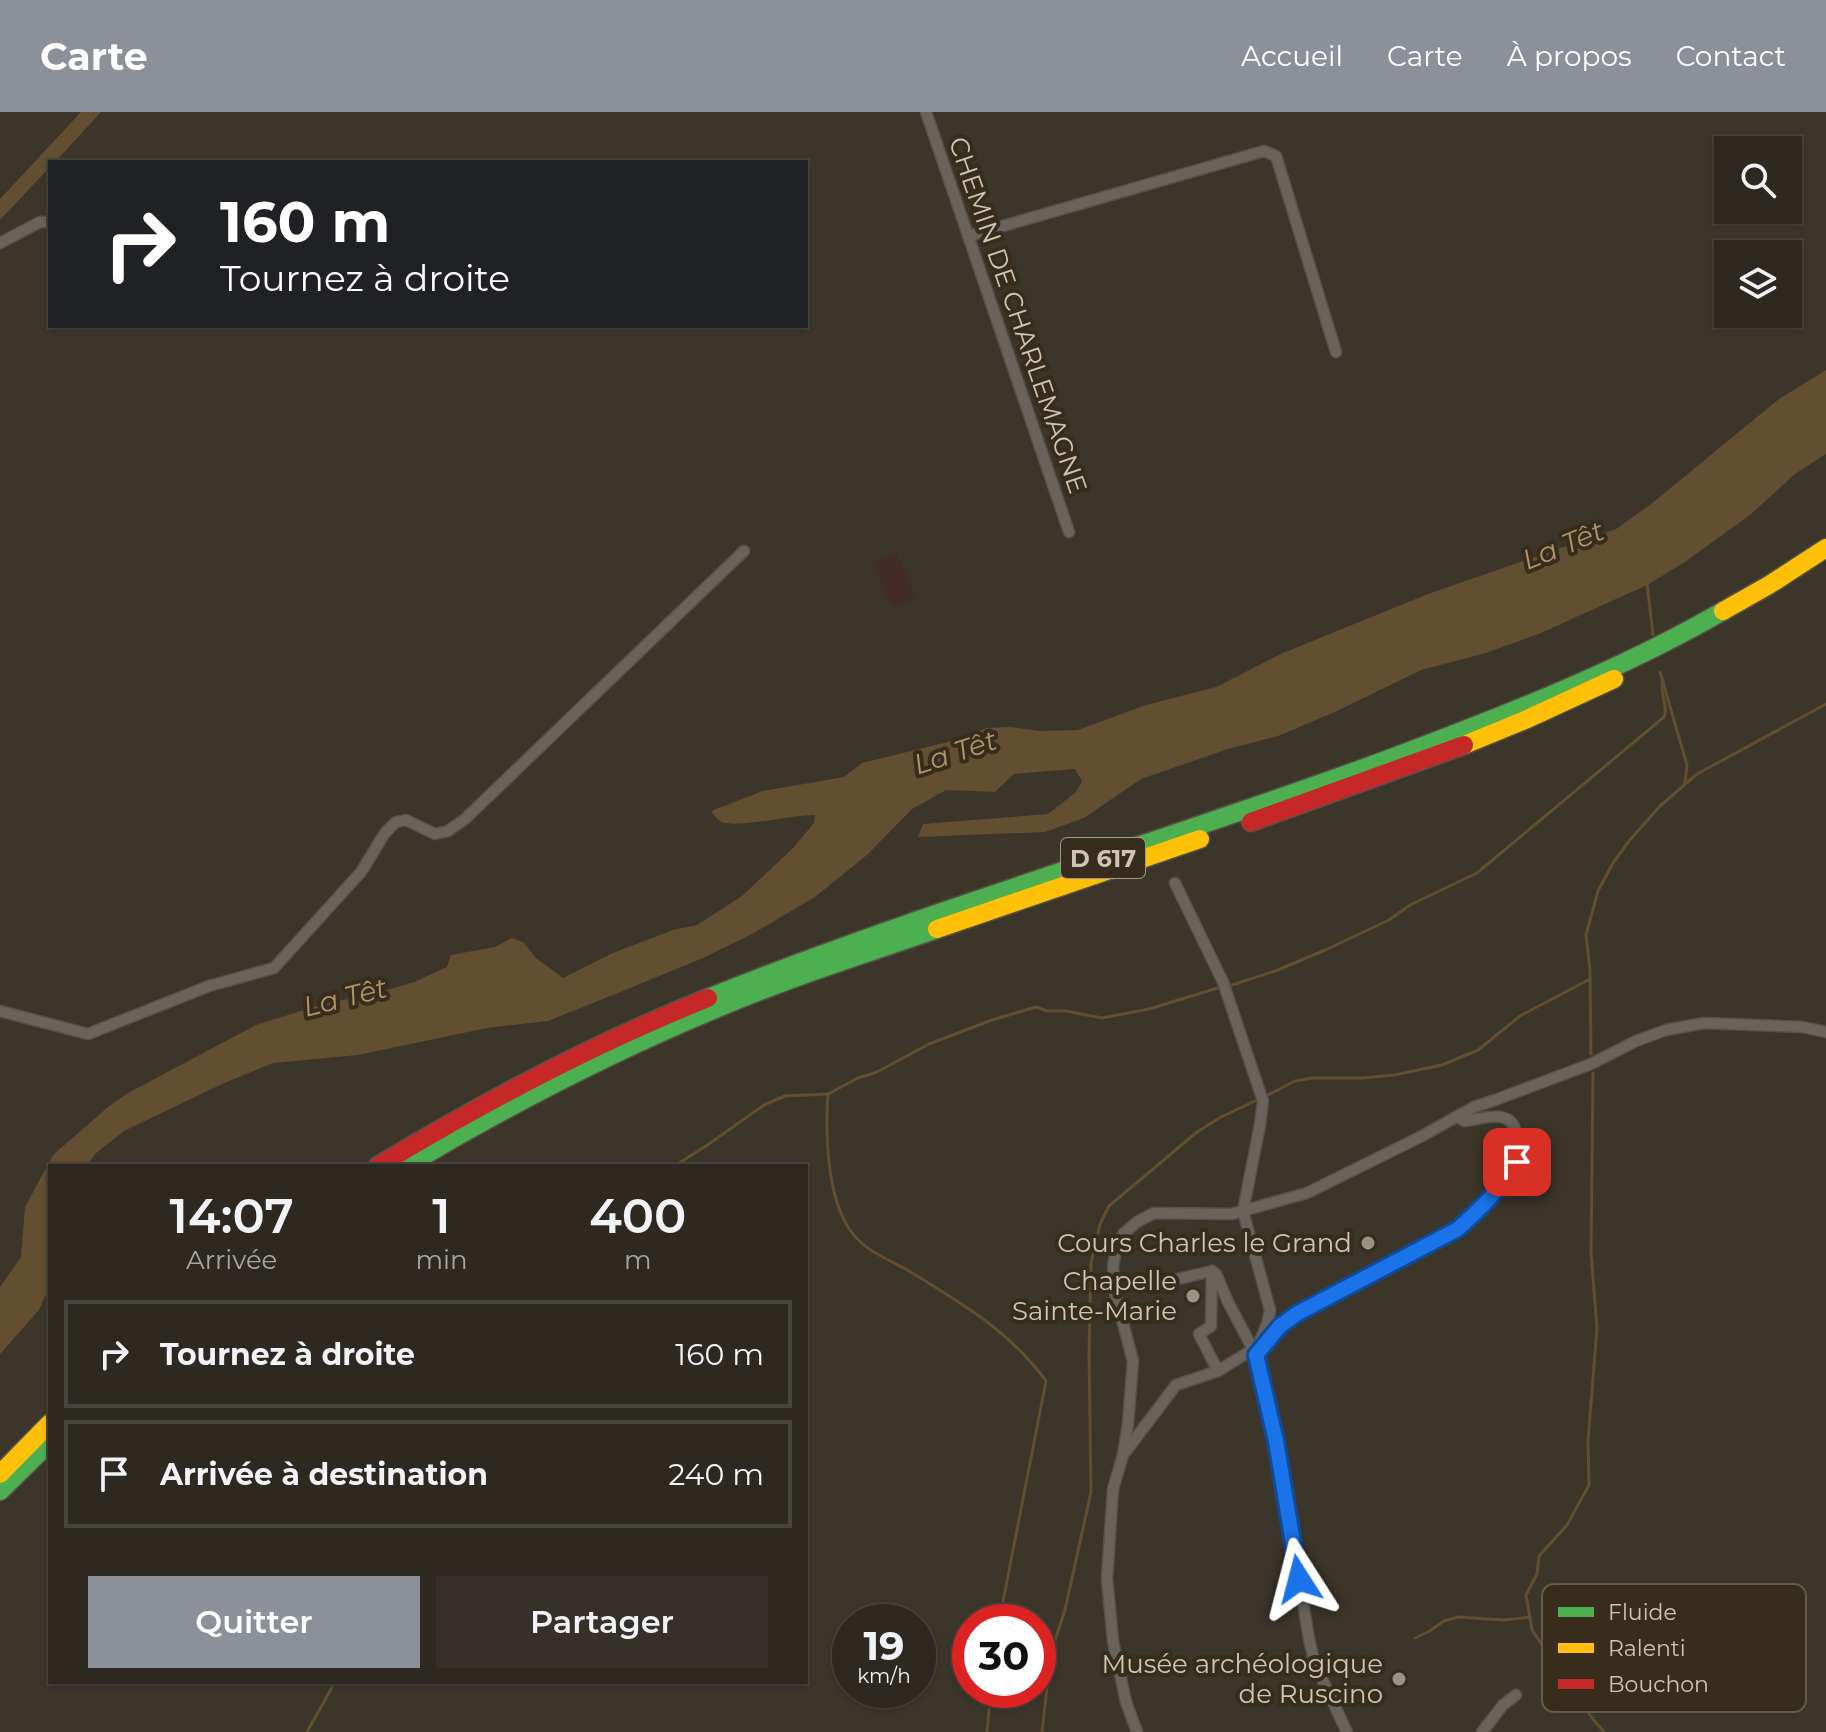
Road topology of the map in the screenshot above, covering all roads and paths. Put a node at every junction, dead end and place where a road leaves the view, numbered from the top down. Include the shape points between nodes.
1 (926, 112) edge
2 (48, 222) edge
3 (968, 236) junction
4 (0, 243) edge
5 (1336, 352) dead end
6 (1069, 532) dead end
7 (1826, 548) edge
8 (744, 551) dead end
9 (1826, 561) edge
10 (1175, 883) dead end
11 (0, 1011) edge
12 (1826, 1032) edge
13 (1457, 1116) junction
14 (381, 1164) edge
15 (409, 1164) edge
16 (1243, 1211) junction
17 (1212, 1271) junction
18 (1165, 1282) dead end
19 (1256, 1355) junction
20 (1218, 1371) junction
21 (48, 1425) edge
22 (48, 1444) edge
23 (1123, 1455) junction
24 (0, 1474) edge
25 (0, 1491) edge
26 (1516, 1695) dead end
27 (1137, 1732) edge
28 (1347, 1732) edge
29 (1482, 1732) edge

1 - 3 street, CHEMIN DE CHARLEMAGNE
2 - 4 street
3 - 5 street via 1264,151 1276,156
3 - 6 street, CHEMIN DE CHARLEMAGNE
7 - 14 highway, D 617 via 1698,626 1485,723 692,1004 522,1083
8 - 11 street via 465,819 435,834 406,820 396,822 361,872 274,968 209,986 88,1034
9 - 15 highway, D 617 via 1663,655 1516,725 1398,771 741,999 585,1067
10 - 16 street via 1226,989 1262,1098
12 - 13 street via 1704,1023 1666,1030
13 - 16 street via 1307,1193
13 - 19 street via 1464,1121 1499,1116 1515,1126 1517,1162 1509,1176 1458,1229 1298,1313
16 - 19 street via 1270,1310
16 - 23 street via 1154,1213 1124,1233 1116,1249 1115,1293 1133,1361
17 - 18 street
17 - 19 street
17 - 20 street via 1211,1326 1199,1334
19 - 20 street via 1247,1353
19 - 28 street via 1315,1664
20 - 23 street via 1176,1385
21 - 24 highway
22 - 25 highway
23 - 27 street via 1113,1489 1107,1579 1113,1641
26 - 29 street

